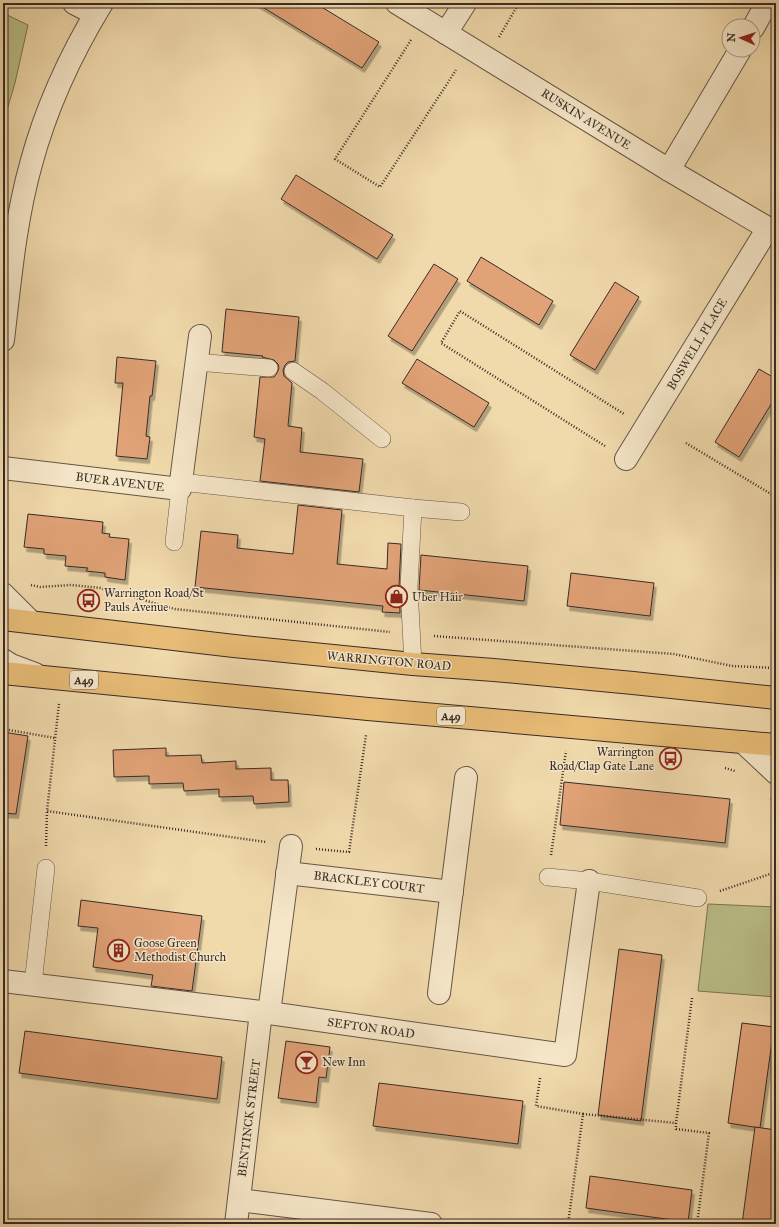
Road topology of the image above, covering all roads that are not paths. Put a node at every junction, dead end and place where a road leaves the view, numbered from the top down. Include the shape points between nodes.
1 (74, 3) edge
2 (397, 3) edge
3 (465, 3) edge
4 (768, 3) edge
5 (99, 8) edge
6 (759, 18) edge
7 (446, 33) junction
8 (735, 58) edge
9 (670, 170) junction
10 (772, 230) edge
11 (200, 336) dead end
12 (3, 340) edge
13 (196, 362) junction
14 (269, 368) dead end
15 (293, 371) dead end
16 (382, 439) dead end
17 (626, 459) road end
18 (3, 468) edge
19 (180, 486) junction
20 (413, 508) junction
21 (461, 512) dead end
22 (174, 542) dead end
23 (3, 594) edge
24 (3, 619) edge
25 (31, 622) junction
26 (3, 660) edge
27 (413, 664) junction
28 (3, 673) edge
29 (41, 676) junction
30 (776, 698) edge
31 (743, 742) junction
32 (776, 745) edge
33 (776, 773) edge
34 (466, 778) dead end
35 (291, 846) road end
36 (46, 868) road end
37 (287, 873) junction
38 (548, 877) road end
39 (589, 881) junction
40 (452, 892) junction
41 (698, 898) road end
42 (3, 981) edge
43 (33, 984) junction
44 (439, 993) dead end
45 (265, 1013) junction
46 (239, 1200) junction
47 (236, 1224) edge
48 (431, 1224) edge

1 - 5 street
2 - 7 street, RUSKIN AVENUE
3 - 7 street
4 - 6 street
5 - 12 street via 56,94 31,164 14,243
7 - 9 street, RUSKIN AVENUE
8 - 9 street
9 - 10 street, RUSKIN AVENUE
10 - 17 street, BOSWELL PLACE
11 - 13 street, BUER AVENUE
13 - 14 lane
13 - 19 street, BUER AVENUE
15 - 16 lane
18 - 19 street, BUER AVENUE
19 - 20 lane
19 - 22 lane
20 - 21 lane
20 - 27 lane via 409,587
23 - 25 street
24 - 25 highway, WARRINGTON ROAD
25 - 27 highway, WARRINGTON ROAD
26 - 29 street
27 - 30 highway, WARRINGTON ROAD
28 - 29 highway, A49
29 - 31 highway, A49 via 368,709
31 - 32 highway, A49
31 - 33 street
34 - 40 street
35 - 37 street, BENTINCK STREET
36 - 43 lane
37 - 40 street, BRACKLEY COURT
37 - 45 street, BENTINCK STREET
38 - 39 lane
39 - 41 lane
39 - 45 street, SEFTON ROAD via 565,1055
40 - 44 street
42 - 43 street, SEFTON ROAD
43 - 45 street, SEFTON ROAD
45 - 46 street, BENTINCK STREET
46 - 47 street, BENTINCK STREET
46 - 48 street

